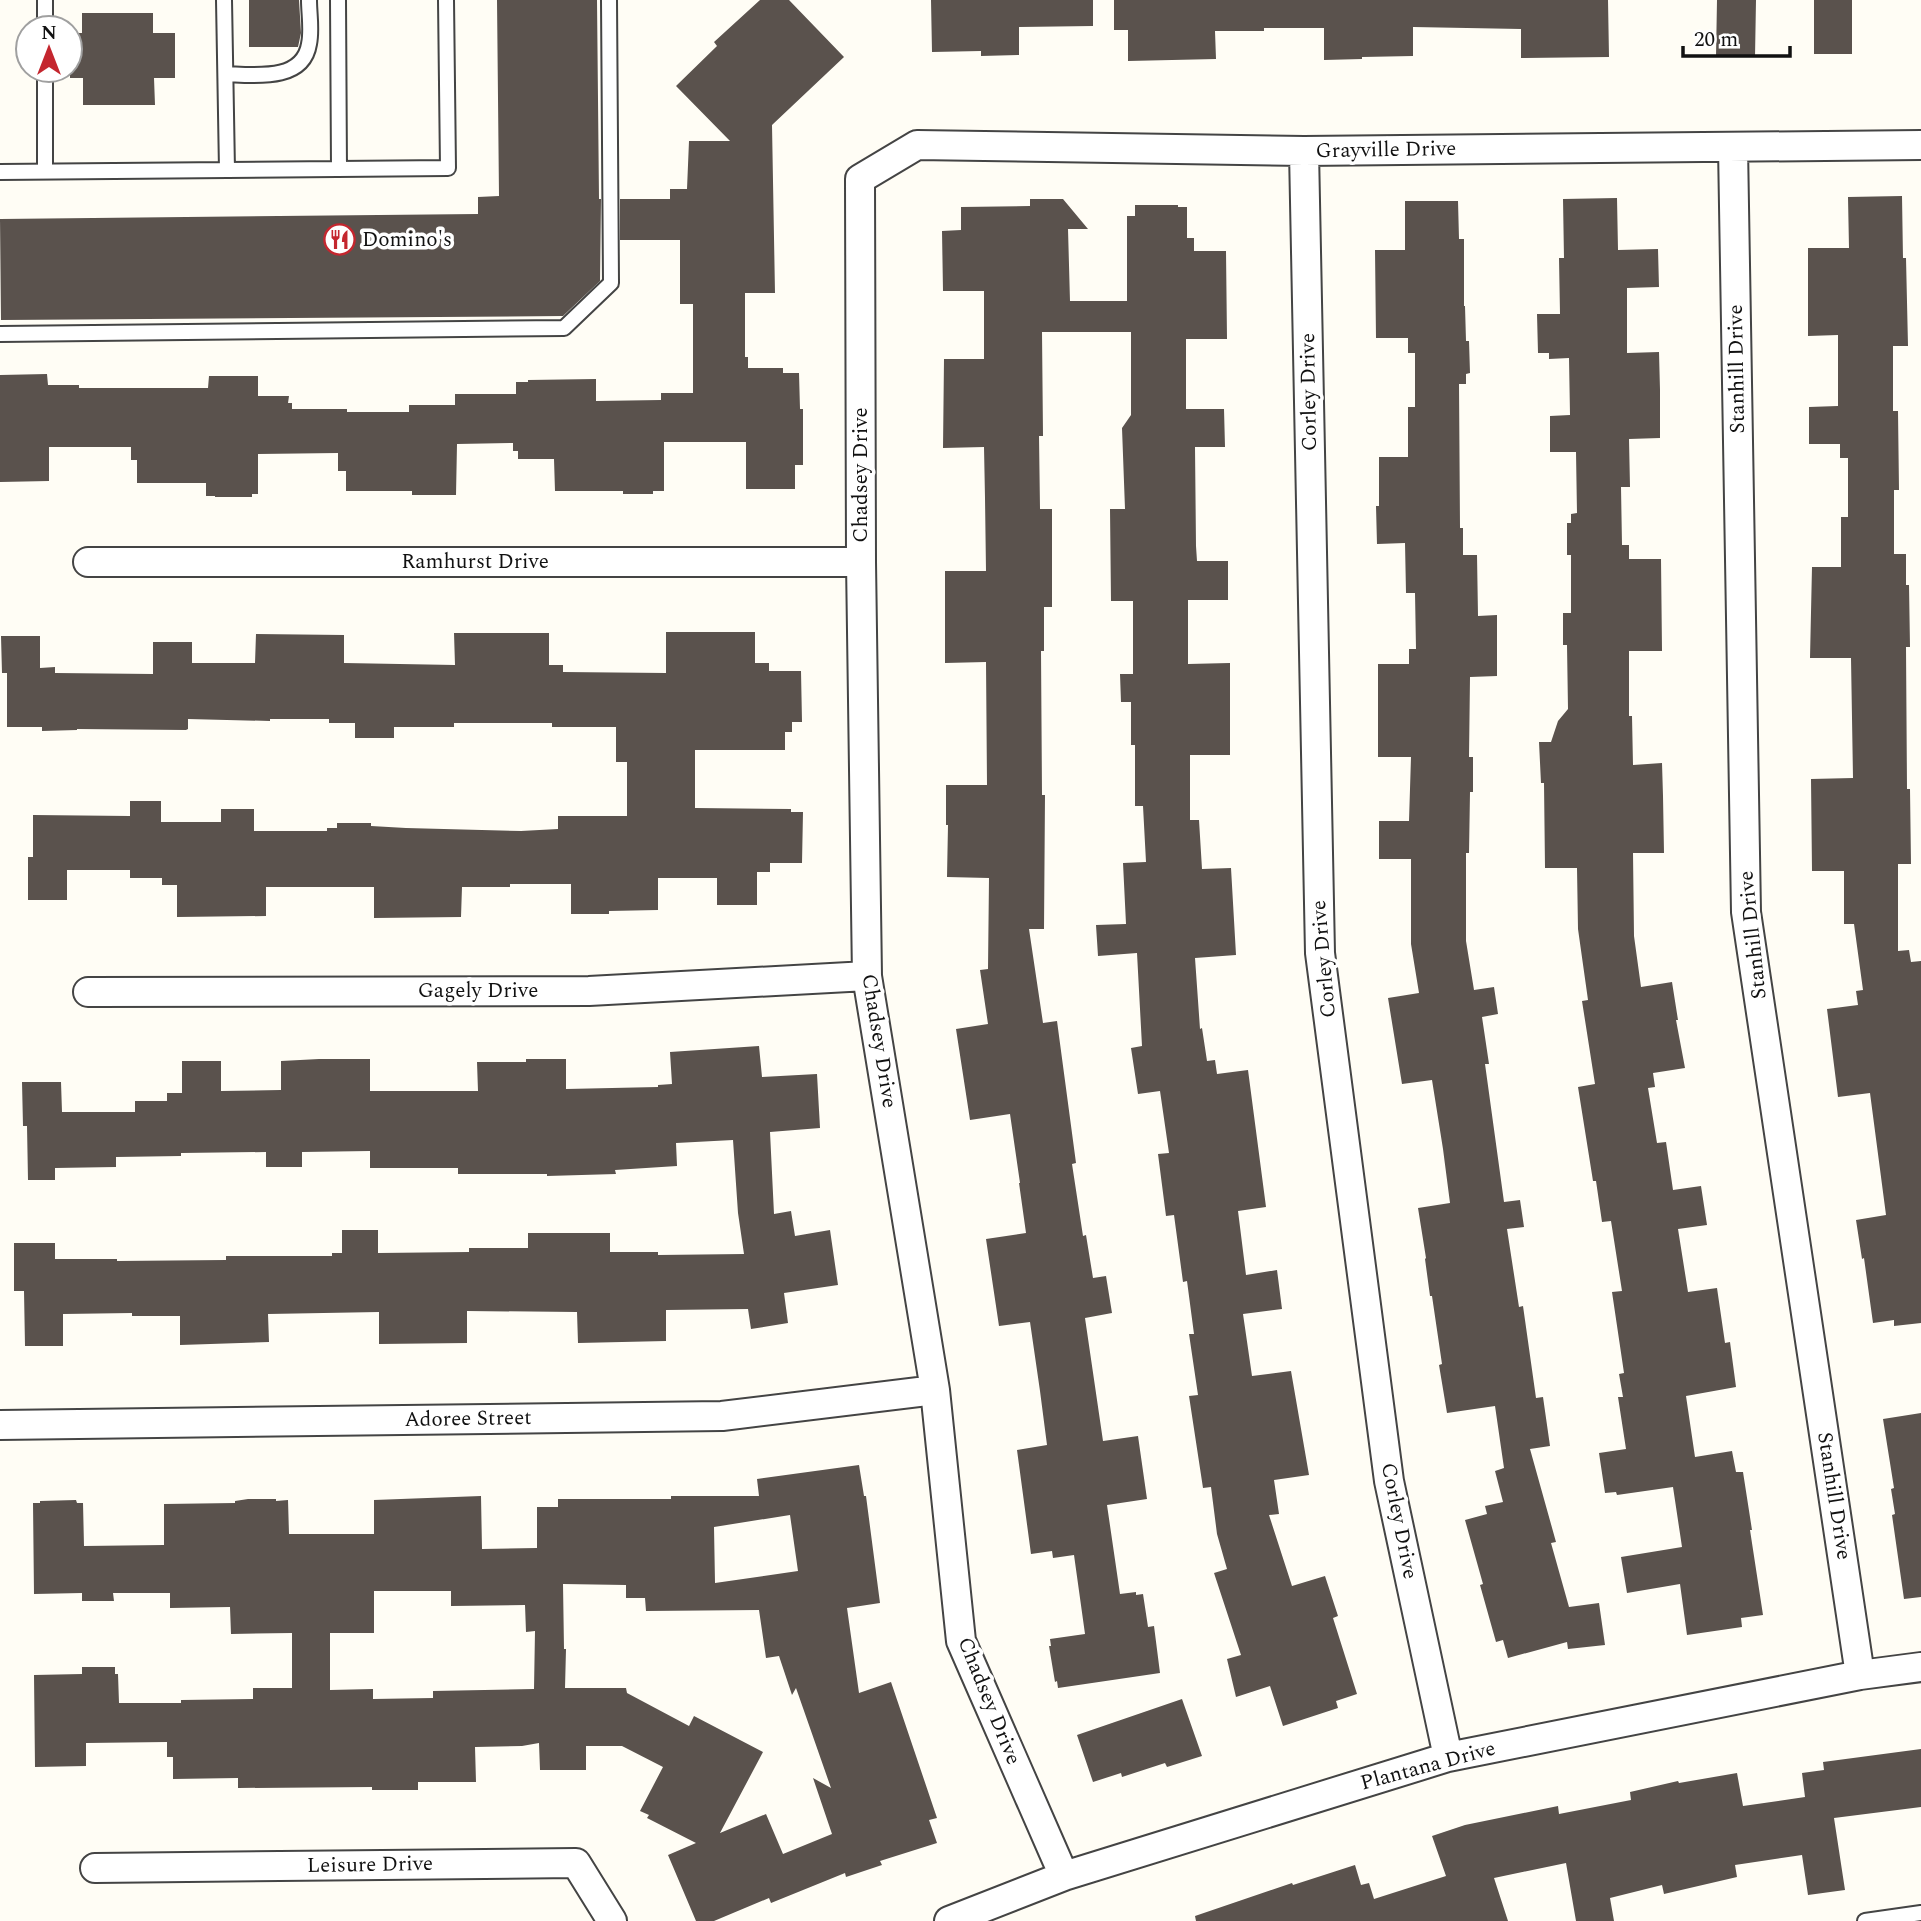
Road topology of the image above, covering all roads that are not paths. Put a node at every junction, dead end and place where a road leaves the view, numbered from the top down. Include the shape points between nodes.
1 (224, 0) edge
2 (309, 0) edge
3 (338, 0) edge
4 (446, 0) edge
5 (609, 0) edge
6 (226, 74) junction
7 (45, 84) edge
8 (1921, 145) edge
9 (1734, 147) junction
10 (1304, 151) junction
11 (339, 169) junction
12 (228, 170) junction
13 (0, 172) edge
14 (45, 172) junction
15 (860, 179) joint
16 (0, 334) edge
17 (88, 562) dead end
18 (862, 562) junction
19 (867, 976) junction
20 (88, 992) dead end
21 (934, 1390) junction
22 (0, 1425) edge
23 (1921, 1667) edge
24 (1860, 1675) junction
25 (1448, 1757) junction
26 (95, 1868) dead end
27 (1064, 1876) junction
28 (1921, 1913) edge
29 (612, 1921) edge
30 (949, 1921) edge
31 (1865, 1921) edge

1 - 6 lane
2 - 6 lane via 309,45 303,59 288,71 269,75
3 - 11 lane
4 - 11 lane via 448,168
5 - 16 lane via 611,284 564,328
6 - 12 lane
7 - 14 lane
8 - 9 street, Grayville Drive
9 - 10 street, Grayville Drive
9 - 24 street, Stanhill Drive via 1746,912
10 - 15 street, Grayville Drive via 917,145
10 - 25 street, Corley Drive via 1320,953 1389,1481
11 - 12 lane
12 - 14 lane
13 - 14 lane
15 - 18 street, Chadsey Drive
17 - 18 street, Ramhurst Drive
18 - 19 street, Chadsey Drive
19 - 20 street, Gagely Drive via 589,991
19 - 21 street, Chadsey Drive
21 - 22 street, Adoree Street via 722,1416
21 - 27 street, Chadsey Drive via 961,1640
23 - 24 street, Plantana Drive
24 - 25 street, Plantana Drive
25 - 27 street, Plantana Drive
26 - 29 street, Leisure Drive via 576,1863
27 - 30 street, Plantana Drive
28 - 31 lane

